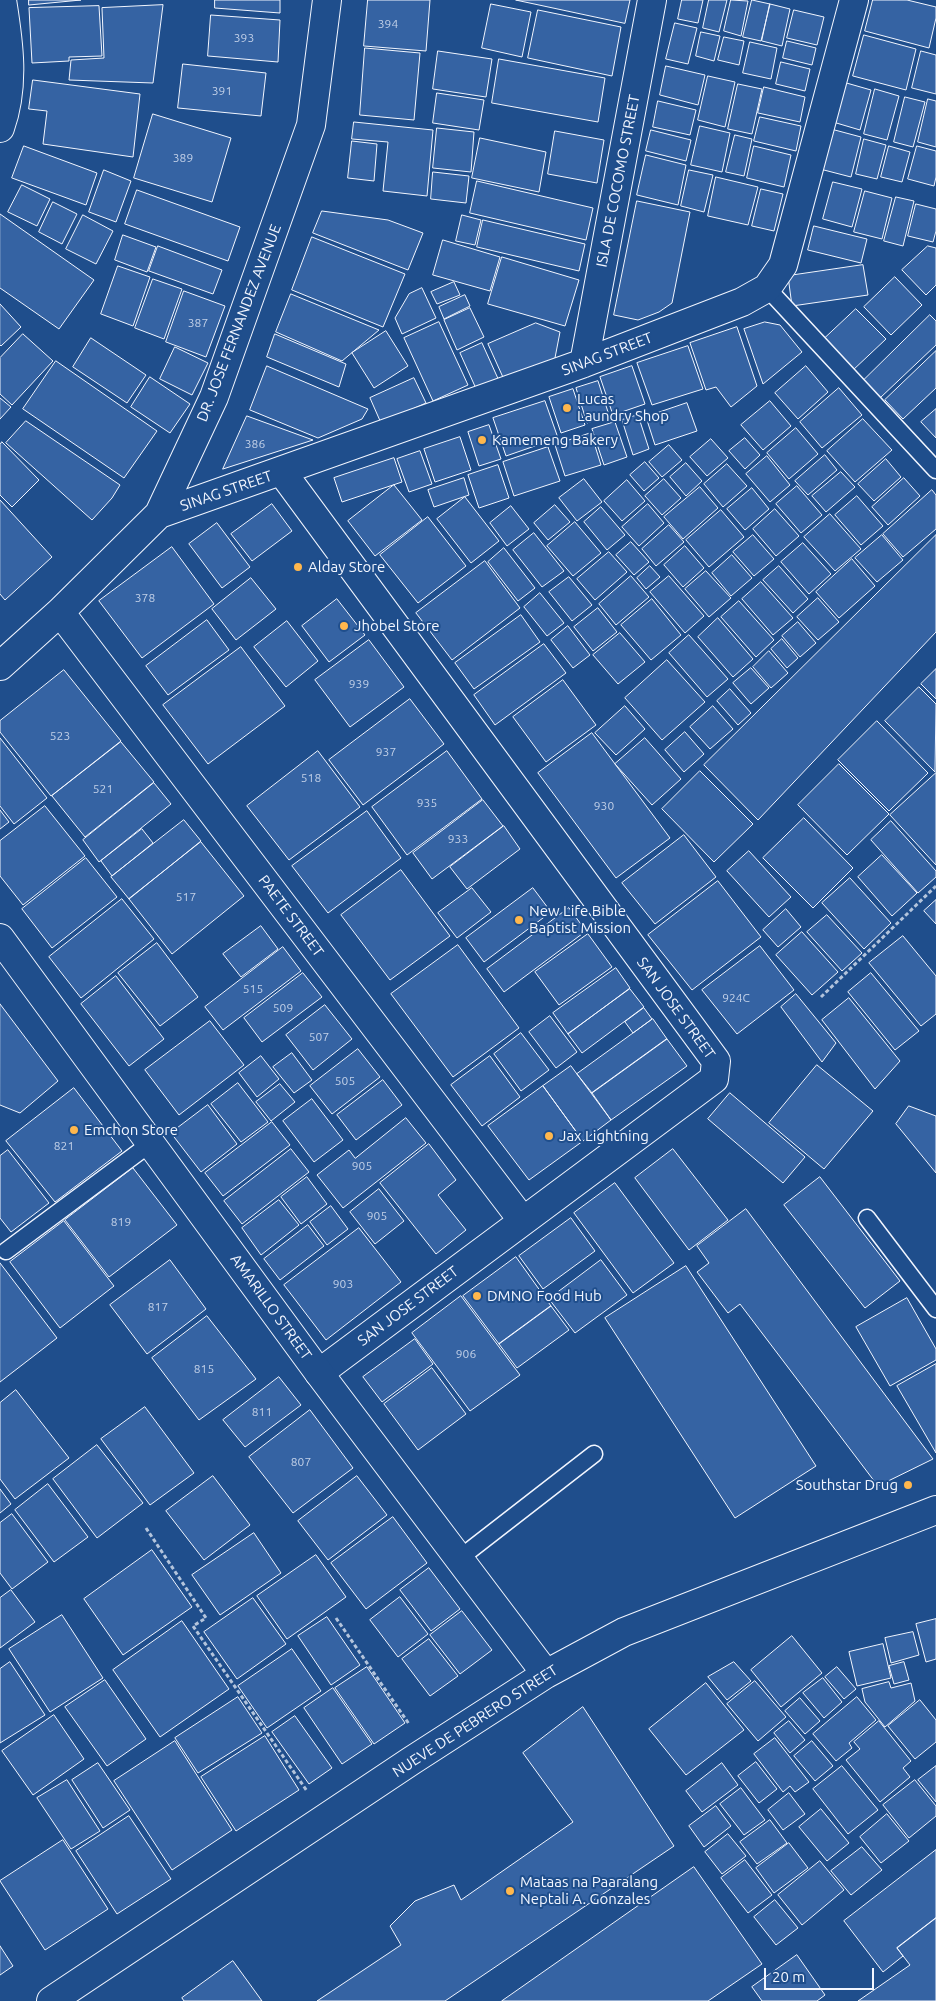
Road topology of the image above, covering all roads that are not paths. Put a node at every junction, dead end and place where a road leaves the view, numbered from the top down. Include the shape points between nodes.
1 (2, 0) edge
2 (327, 0) edge
3 (652, 0) edge
4 (854, 0) edge
5 (0, 128) edge
6 (767, 288) junction
7 (584, 363) junction
8 (936, 470) edge
9 (282, 472) junction
10 (159, 514) junction
11 (60, 612) junction
12 (0, 666) edge
13 (0, 938) edge
14 (151, 1142) junction
15 (867, 1218) dead end
16 (523, 1222) junction
17 (6, 1252) dead end
18 (936, 1310) edge
19 (319, 1372) junction
20 (594, 1454) dead end
21 (936, 1510) edge
22 (460, 1558) junction
23 (546, 1674) junction
24 (51, 2001) edge

1 - 5 street via 10,78
2 - 10 street, DR. JOSE FERNANDEZ AVENUE via 311,126 214,396
3 - 7 street, ISLA DE COCOMO STREET
4 - 6 street, SINAG STREET via 783,265
6 - 7 street, SINAG STREET via 742,302
6 - 8 lane
7 - 9 street, SINAG STREET
9 - 10 street, SINAG STREET
9 - 16 street, SAN JOSE STREET via 716,1061 714,1079
10 - 11 street, DR. JOSE FERNANDEZ AVENUE
11 - 12 street, DR. JOSE FERNANDEZ AVENUE
11 - 16 street, PAETE STREET
13 - 14 street, AMARILLO STREET
14 - 17 lane
14 - 19 street, AMARILLO STREET
15 - 18 lane
16 - 19 street, SAN JOSE STREET
19 - 22 street, AMARILLO STREET
20 - 22 lane
21 - 23 street, NUEVE DE PEBRERO STREET via 624,1632
22 - 23 street, AMARILLO STREET
23 - 24 street, NUEVE DE PEBRERO STREET

